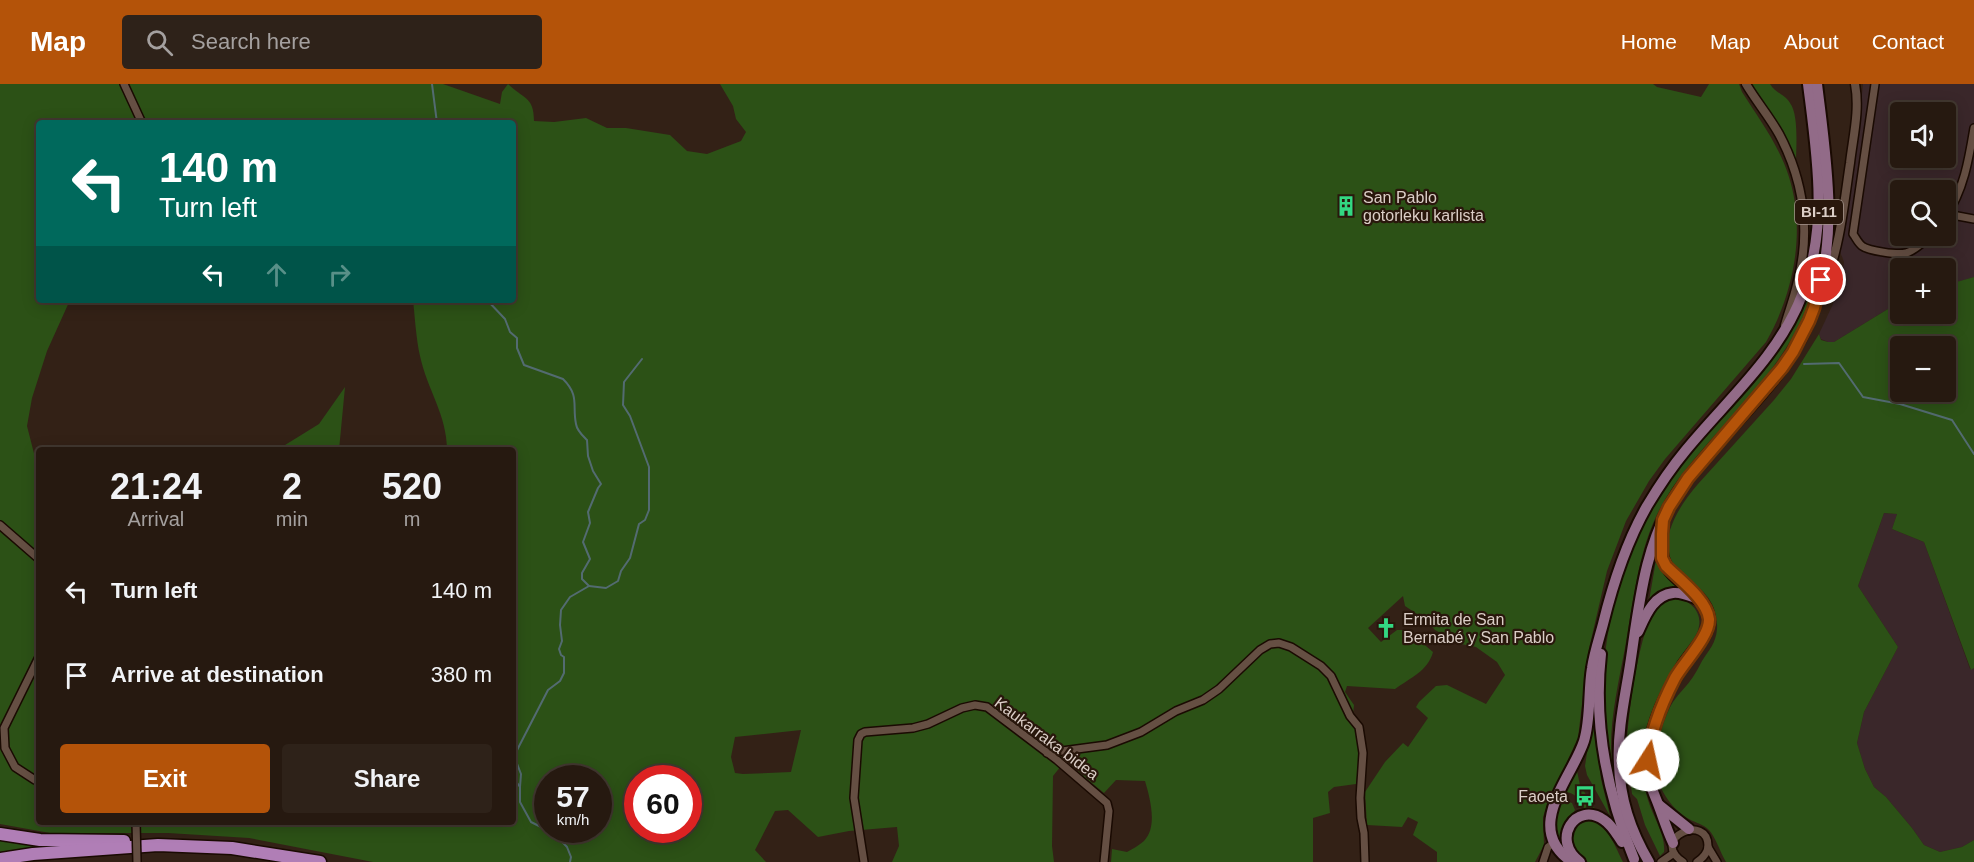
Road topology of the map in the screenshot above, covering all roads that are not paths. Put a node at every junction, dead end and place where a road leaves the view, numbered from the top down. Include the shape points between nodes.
1 (124, 84) edge
2 (1746, 84) edge
3 (1808, 84) edge
4 (1817, 84) edge
5 (1855, 84) edge
6 (1875, 84) edge
7 (141, 120) edge
8 (1974, 128) edge
9 (1956, 193) edge
10 (1956, 216) edge
11 (1974, 219) edge
12 (1917, 246) edge
13 (1814, 308) junction
14 (1782, 334) junction
15 (1663, 520) junction
16 (0, 525) edge
17 (36, 556) edge
18 (1699, 599) junction
19 (1606, 612) junction
20 (1633, 644) junction
21 (36, 663) edge
22 (1047, 753) junction
23 (36, 780) edge
24 (1659, 805) junction
25 (136, 825) edge
26 (1689, 829) junction
27 (0, 834) edge
28 (1555, 842) junction
29 (158, 845) junction
30 (1708, 847) junction
31 (1674, 848) junction
32 (0, 859) edge
33 (1635, 860) edge
34 (136, 862) edge
35 (320, 862) edge
36 (864, 862) edge
37 (1104, 862) edge
38 (1365, 862) edge
39 (1543, 862) edge
40 (1572, 862) edge
41 (1580, 862) edge
42 (1649, 862) edge
43 (1661, 862) edge
44 (1675, 862) edge
45 (1682, 862) edge
46 (1697, 862) edge
47 (1717, 862) edge

1 - 7 street
2 - 14 street via 1782,141 1802,194 1802,263
3 - 14 main road, BI-11 via 1820,193 1818,229 1806,285
4 - 13 main road, BI-11 via 1830,217 1828,251
5 - 13 street via 1857,114 1841,218 1827,278
6 - 12 street via 1853,234 1862,246 1872,250 1906,253
8 - 9 street via 1965,174
10 - 11 street
13 - 15 main road, BI-11 via 1782,368 1688,478
14 - 19 main road, BI-11 via 1661,483 1634,531
15 - 18 main road via 1662,558
15 - 20 main road, BI-11 via 1647,564
16 - 17 street
18 - 20 main road via 1666,595 1647,612
18 - 24 main road via 1707,612 1707,629 1664,700 1649,750 1650,781
19 - 28 main road via 1592,667 1584,740 1552,808 1550,826
19 - 33 main road, BI-11 via 1598,697 1602,750 1614,805
20 - 42 main road, BI-11 via 1620,724 1619,765 1625,809
21 - 23 street via 4,728 5,748 15,767
22 - 36 street, Kaukarraka bidea via 987,707 975,705 913,728 861,734 854,798
22 - 37 street, Kaukarraka bidea via 1107,803
22 - 38 street via 1107,745 1141,732 1203,700 1260,650 1279,643 1321,666 1359,727
24 - 26 main road
24 - 31 main road
25 - 34 street, bridge
26 - 30 street via 1699,831
26 - 31 street via 1679,834
27 - 29 highway via 40,840 118,840
28 - 39 street via 1548,847
28 - 40 main road
29 - 32 highway
29 - 35 highway via 232,848
30 - 46 street
30 - 47 street
31 - 43 street
31 - 45 street
33 - 41 main road via 1606,821 1584,815 1571,823 1566,837 1571,854
44 - 45 street

